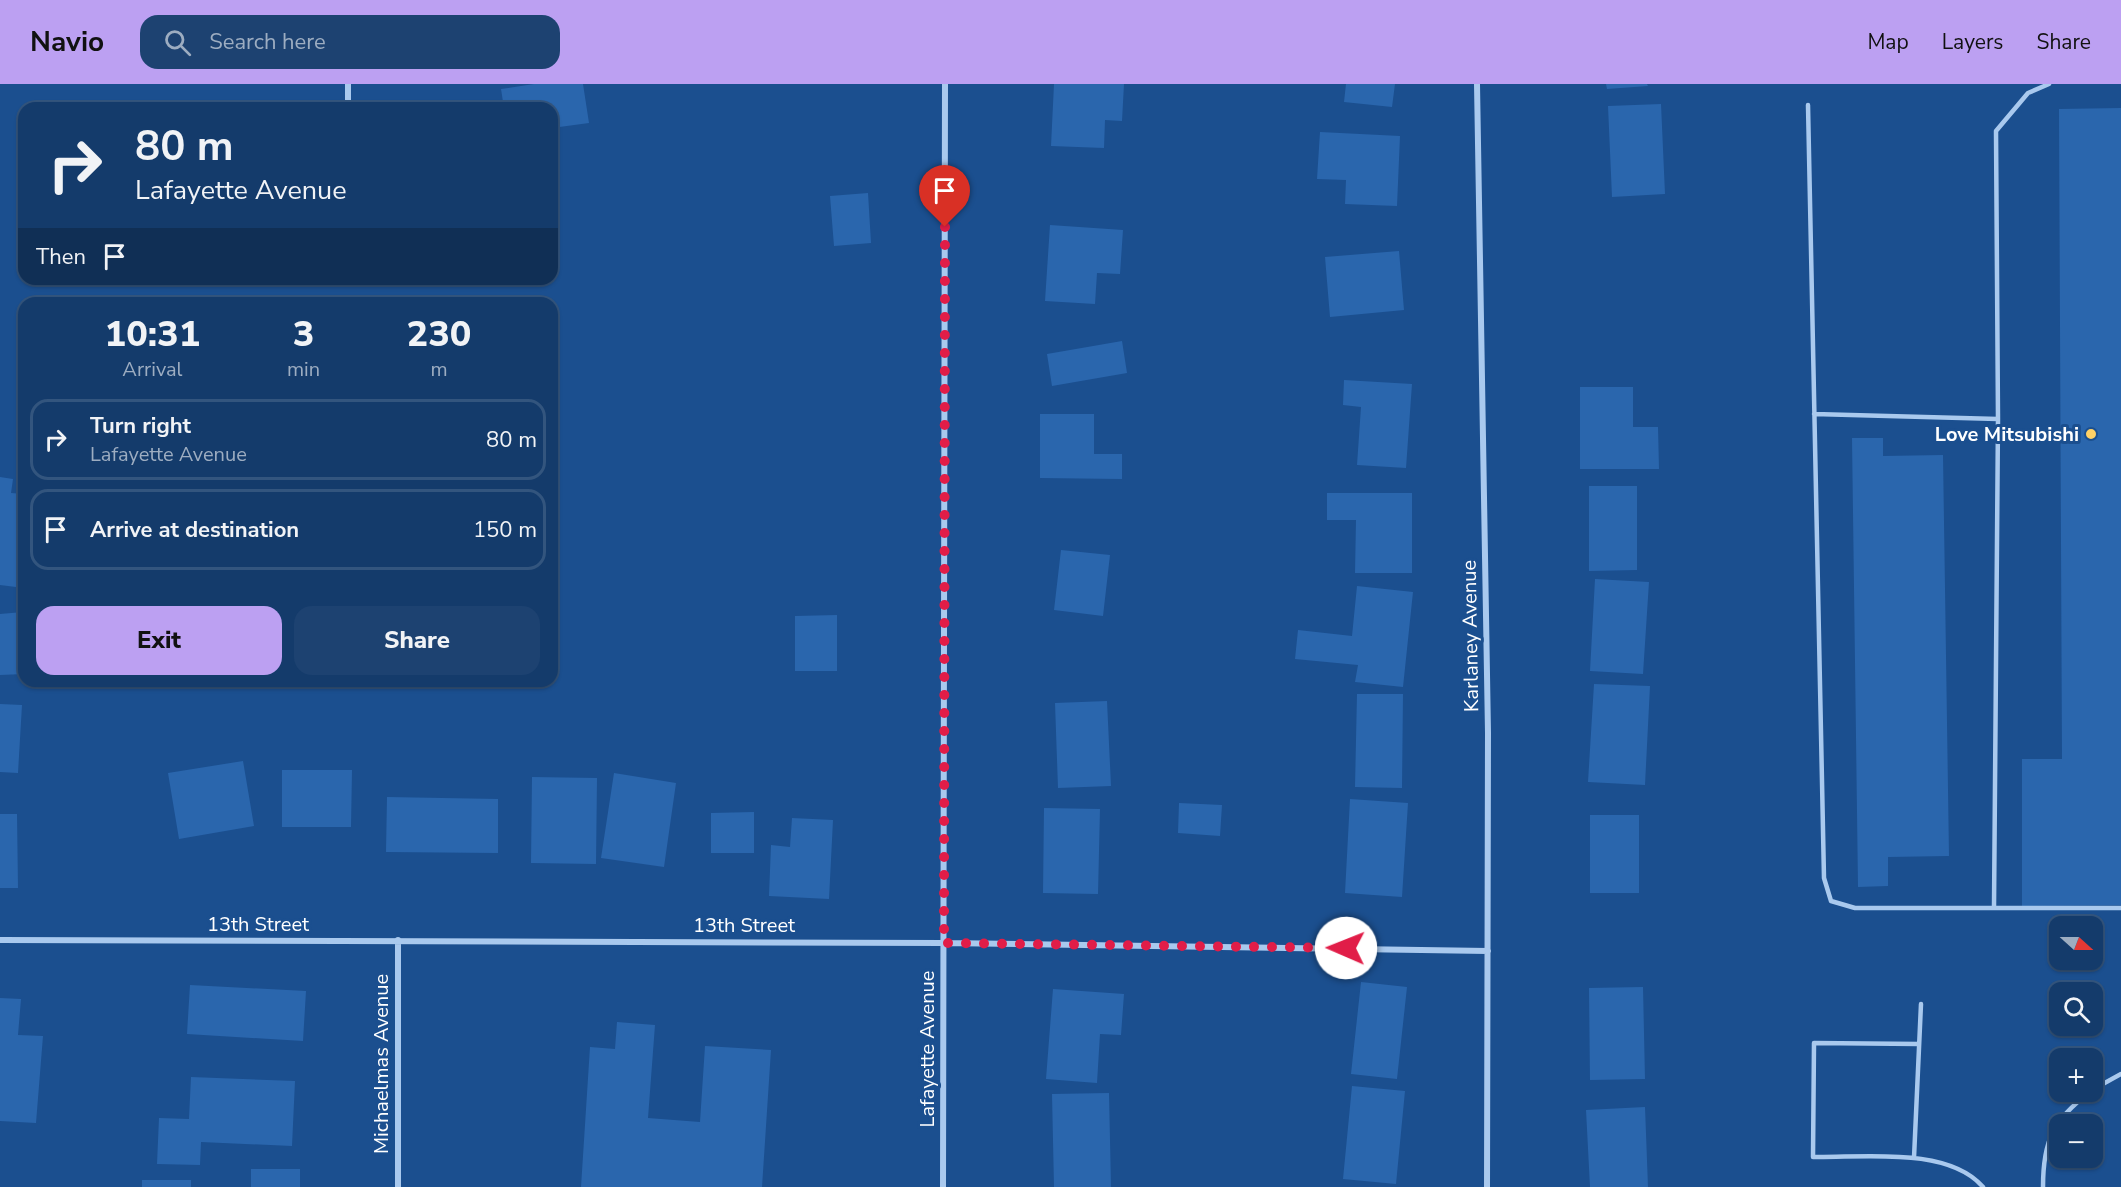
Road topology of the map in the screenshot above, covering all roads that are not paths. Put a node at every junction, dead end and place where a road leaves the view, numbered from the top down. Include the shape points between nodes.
1 (348, 84) edge
2 (945, 84) edge
3 (1477, 84) edge
4 (2049, 84) edge
5 (348, 102) edge
6 (1808, 105) dead end
7 (1814, 414) junction
8 (1998, 420) junction
9 (1994, 908) junction
10 (2121, 908) edge
11 (0, 939) edge
12 (398, 940) junction
13 (944, 943) junction
14 (1488, 951) junction
15 (1921, 1004) dead end
16 (1919, 1044) junction
17 (2121, 1074) edge
18 (2103, 1084) edge
19 (2077, 1102) edge
20 (1914, 1158) junction
21 (398, 1187) edge
22 (943, 1187) edge
23 (1487, 1187) edge
24 (1983, 1187) edge
25 (2043, 1187) edge

1 - 5 street
2 - 13 street, Lafayette Avenue
3 - 14 street, Karlaney Avenue
4 - 8 lane via 2028,93 1996,131
6 - 7 lane
7 - 8 lane
7 - 9 lane via 1824,878 1831,901 1855,908
8 - 9 lane
9 - 10 lane
11 - 12 street, 13th Street
12 - 13 street, 13th Street
12 - 21 street, Michaelmas Avenue
13 - 14 street, 13th Street
13 - 22 street, Lafayette Avenue
14 - 23 street, Karlaney Avenue
15 - 16 lane
16 - 20 lane
16 - 20 lane via 1814,1043 1813,1157
17 - 18 lane
19 - 25 lane via 2051,1132 2043,1164
20 - 24 lane via 1951,1165

